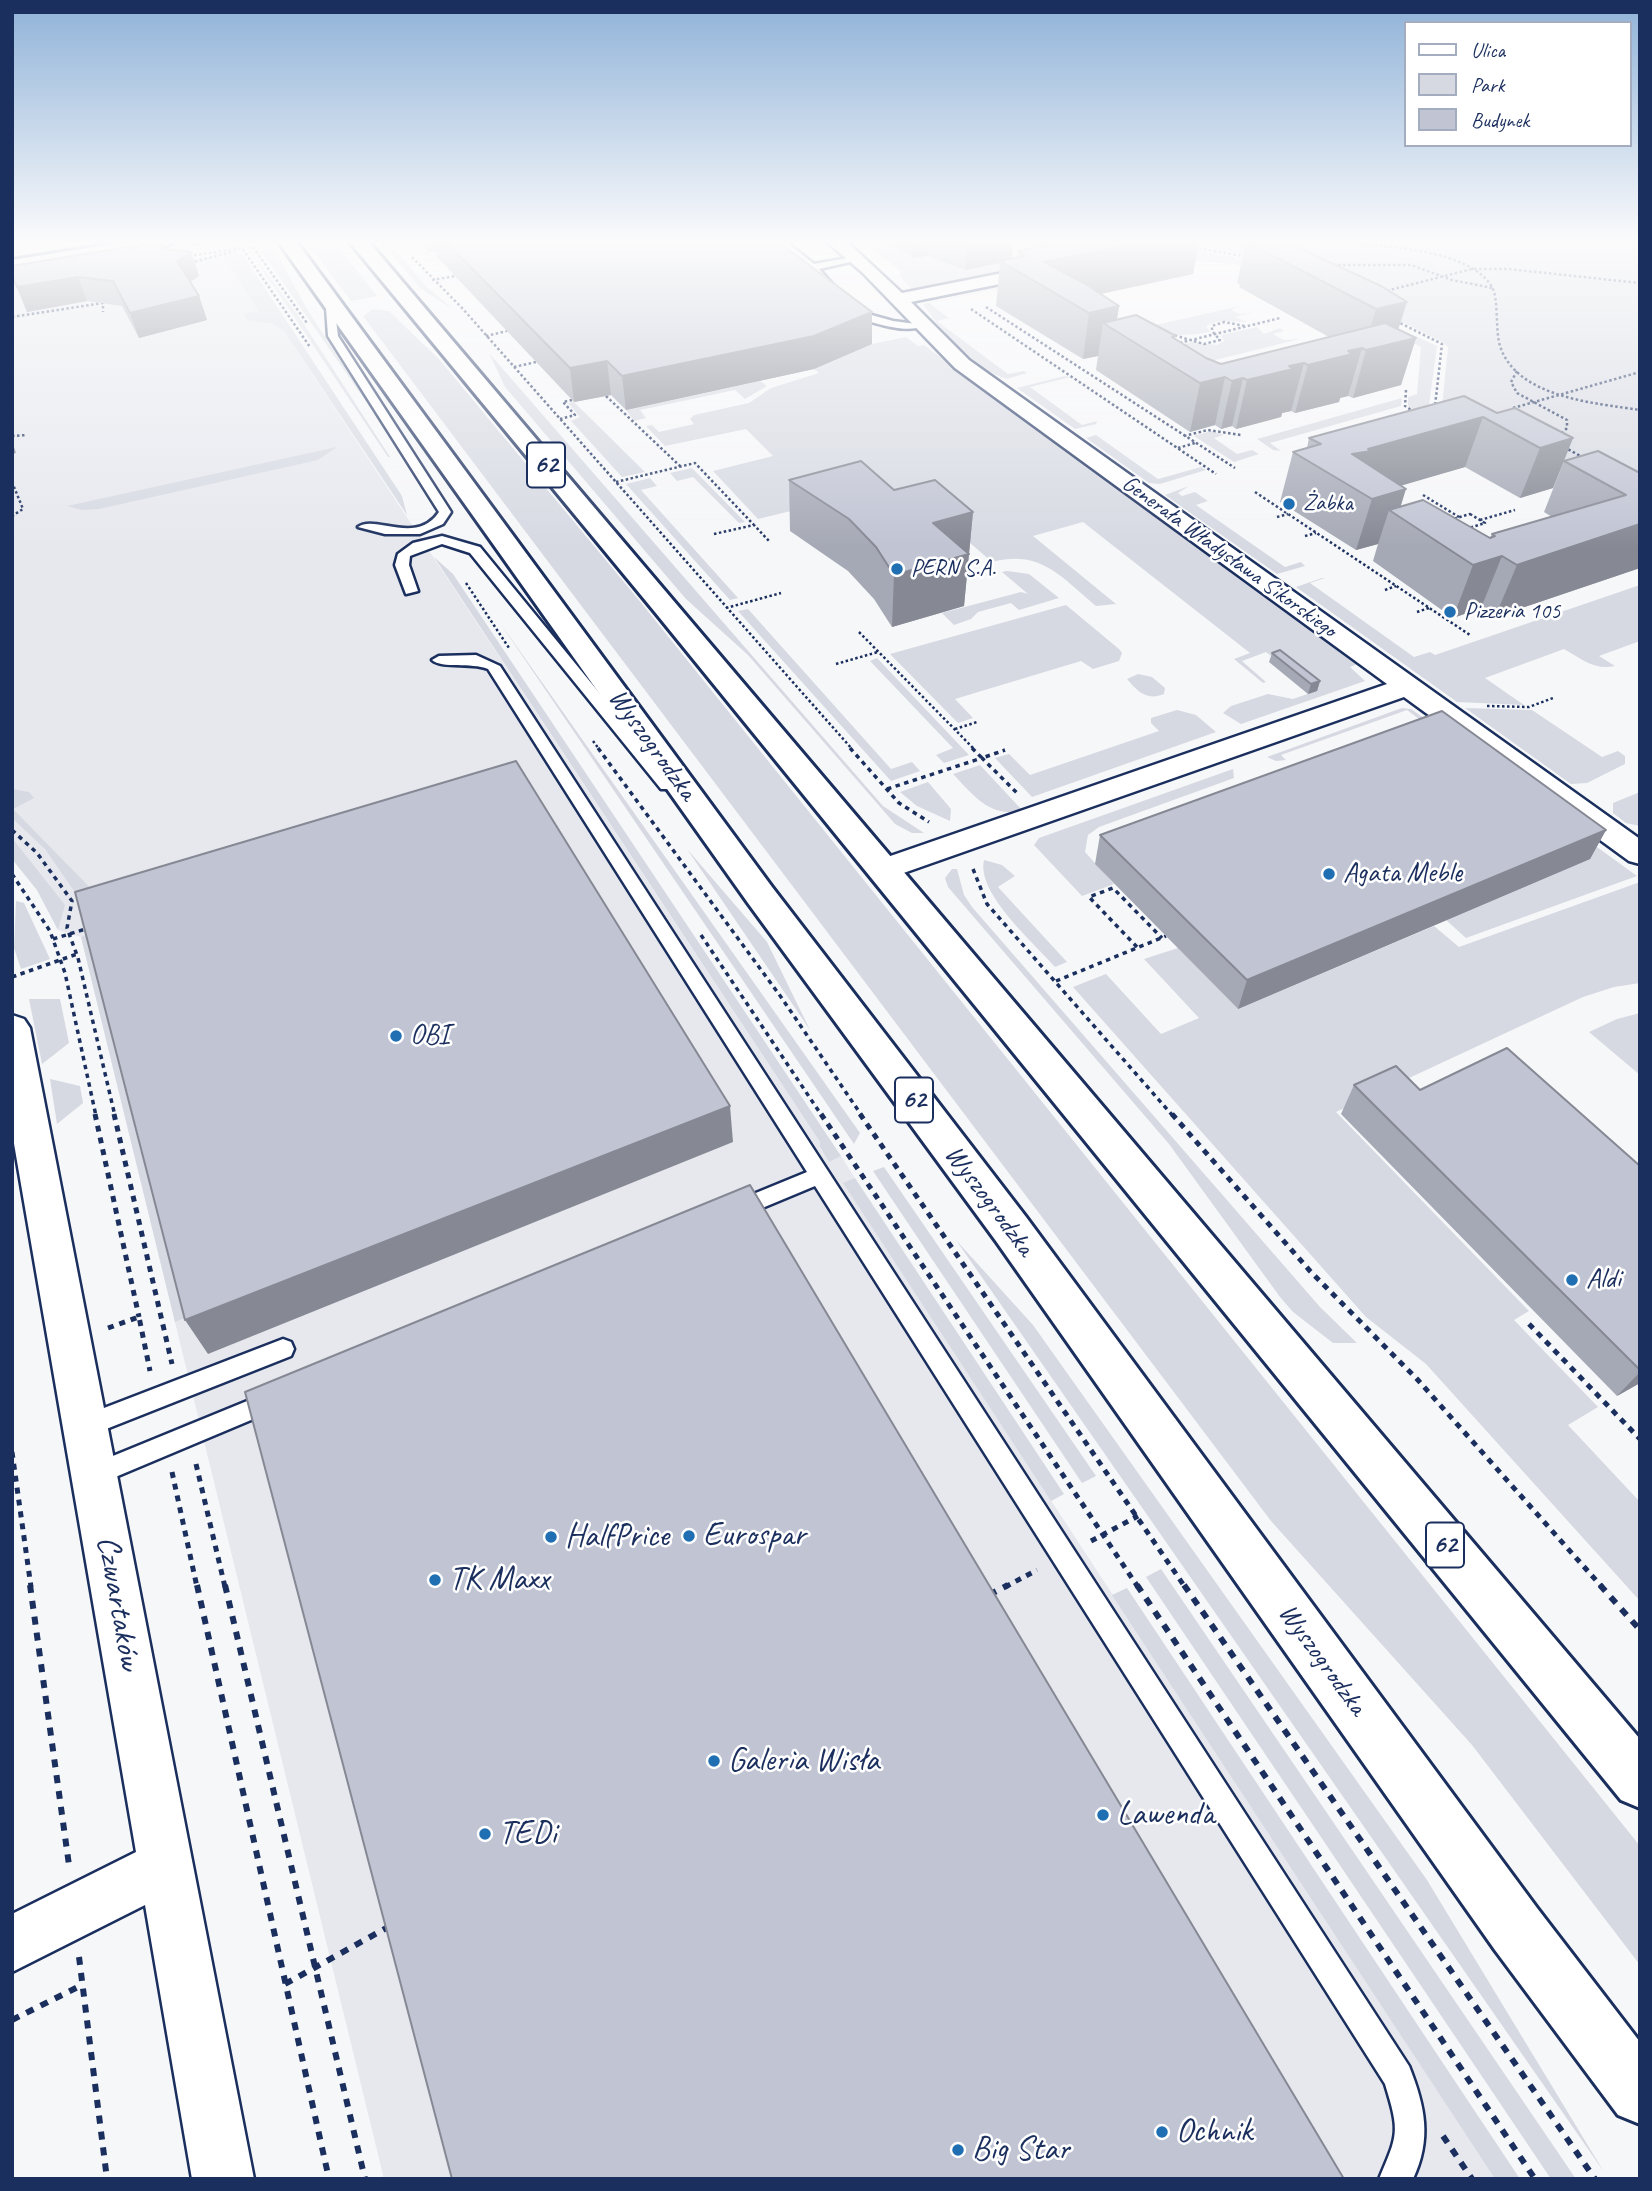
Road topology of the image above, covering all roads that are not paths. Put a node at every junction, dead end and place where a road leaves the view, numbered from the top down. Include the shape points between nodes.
1 (338, 343) edge
2 (358, 343) edge
3 (441, 343) edge
4 (939, 343) edge
5 (364, 527) dead end
6 (411, 591) dead end
7 (439, 660) dead end
8 (493, 666) joint
9 (1408, 686) junction
10 (1040, 816) joint
11 (1640, 854) edge
12 (884, 869) junction
13 (760, 895) junction
14 (12, 1029) edge
15 (820, 1175) junction
16 (718, 1217) edge
17 (283, 1349) dead end
18 (295, 1392) edge
19 (86, 1426) junction
20 (94, 1475) junction
21 (1640, 1781) edge
22 (165, 1866) junction
23 (12, 1944) edge
24 (1638, 2090) edge
25 (223, 2179) edge
26 (1395, 2179) edge

1 - 5 lane via 444,510 441,519 421,529
2 - 13 main road, Wyszogrodzka / 62
3 - 12 main road, 62
4 - 9 street, Generała Władysława Sikorskiego
6 - 13 lane via 402,565 404,554 442,540 475,550
7 - 8 lane via 476,659
8 - 15 lane
9 - 10 street
9 - 11 street, Generała Władysława Sikorskiego
10 - 12 street
12 - 21 main road, 62
13 - 24 main road, Wyszogrodzka / 62 via 1011,1229 1516,1929
14 - 19 street, Czwartaków
15 - 16 lane
15 - 26 lane via 1398,2077 1414,2128 1405,2164
17 - 19 lane
18 - 20 lane
19 - 20 street, Czwartaków
20 - 22 street, Czwartaków
22 - 23 street
22 - 25 street, Czwartaków

